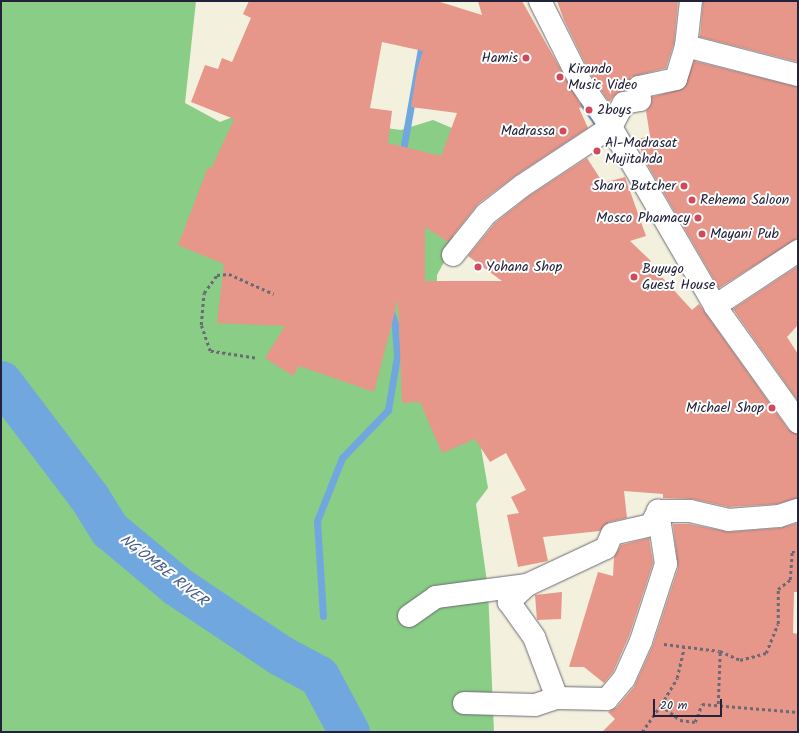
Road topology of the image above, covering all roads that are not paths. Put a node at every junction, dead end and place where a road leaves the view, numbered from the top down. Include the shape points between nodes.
1 (540, 1) edge
2 (691, 1) edge
3 (686, 46) junction
4 (798, 75) edge
5 (611, 127) junction
6 (798, 251) edge
7 (453, 255) dead end
8 (716, 306) junction
9 (798, 422) edge
10 (798, 510) edge
11 (658, 511) junction
12 (527, 585) junction
13 (409, 616) dead end
14 (557, 698) junction
15 (464, 703) dead end

1 - 5 street via 581,83
2 - 3 street
3 - 4 street
3 - 5 street via 676,79 639,87 640,100 624,104
5 - 7 street via 522,186 486,214
5 - 8 street
6 - 8 street
8 - 9 street
10 - 11 street via 779,516 728,520 690,511
11 - 12 street via 651,525 612,534 606,548
11 - 14 street via 666,564 641,641 624,679 607,699
12 - 13 street via 436,597
12 - 14 street via 509,602 534,637
14 - 15 street via 535,705

